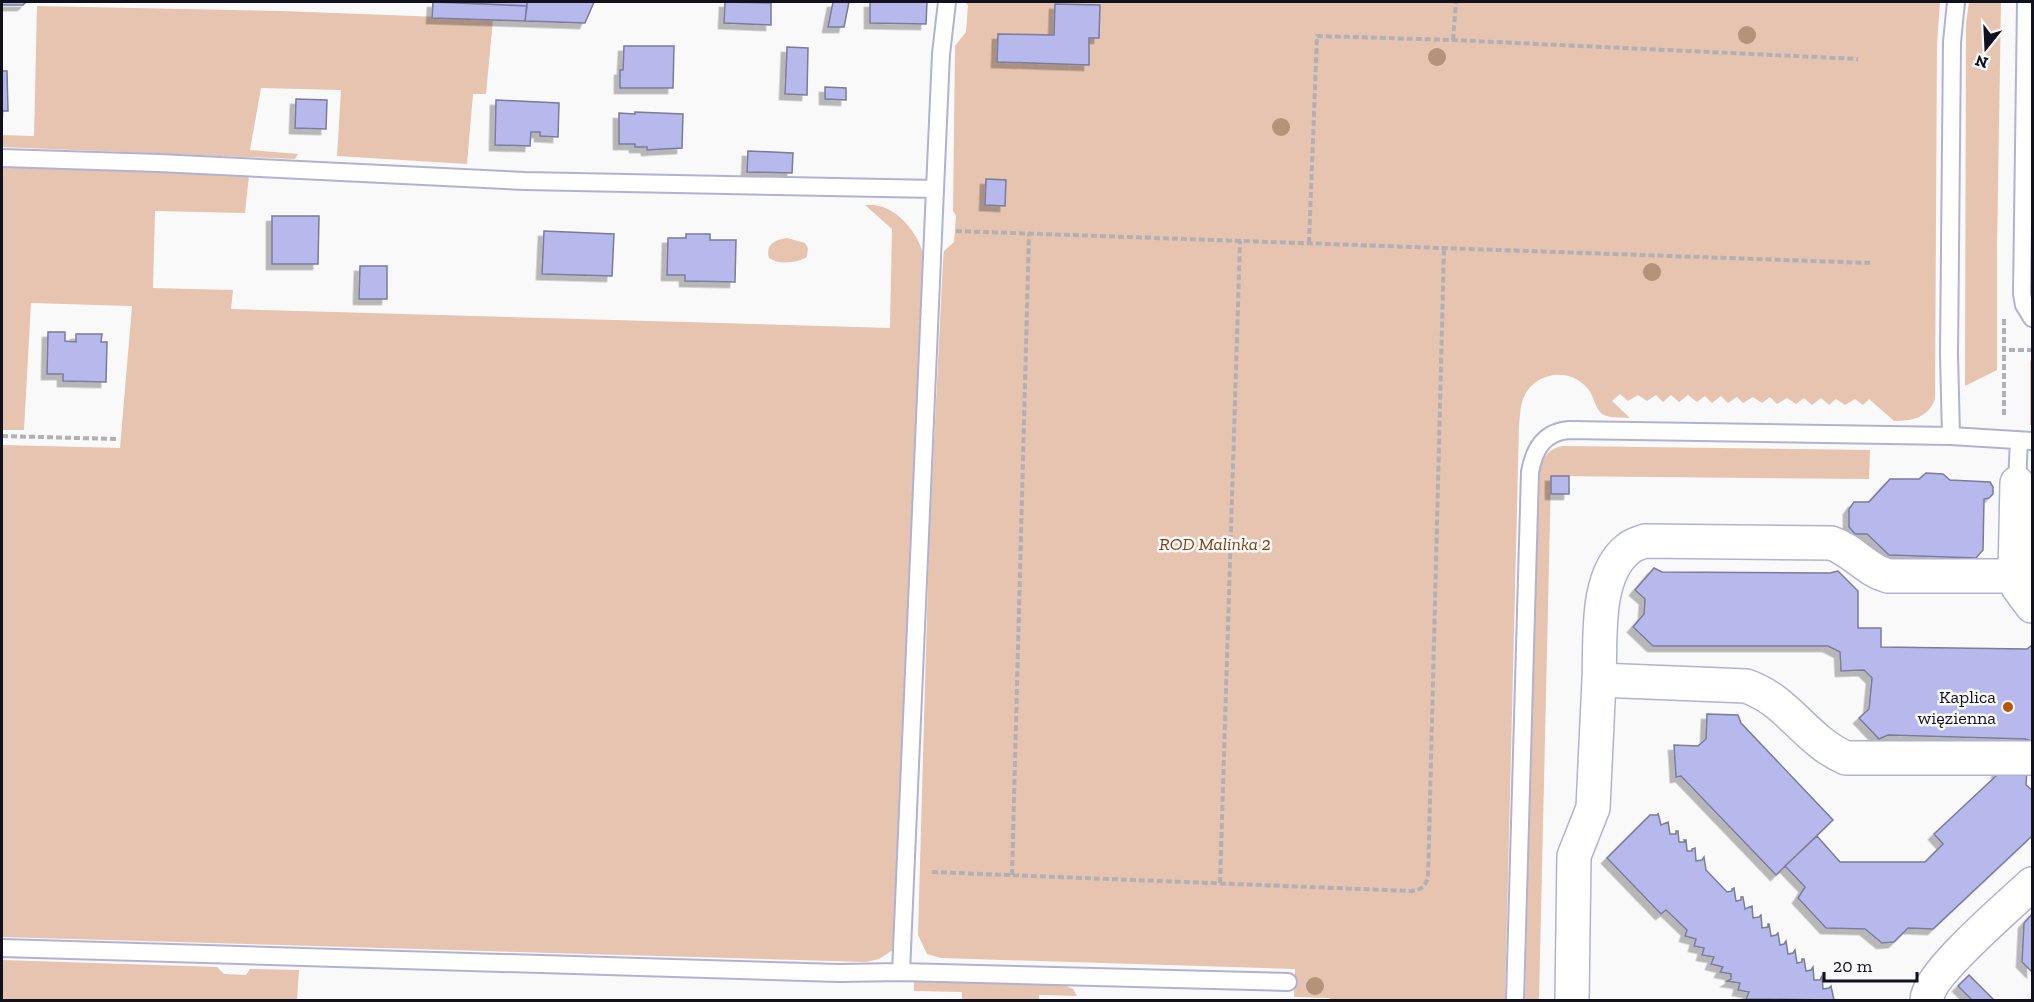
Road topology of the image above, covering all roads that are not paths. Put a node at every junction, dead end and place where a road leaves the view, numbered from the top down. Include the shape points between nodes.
1 (947, 2) edge
2 (1956, 2) edge
3 (2026, 2) edge
4 (2, 158) edge
5 (935, 189) junction
6 (2032, 318) edge
7 (1951, 436) junction
8 (2018, 440) edge
9 (2017, 483) joint
10 (2015, 576) junction
11 (2032, 606) edge
12 (1599, 680) junction
13 (2032, 758) edge
14 (2032, 884) edge
15 (2, 948) edge
16 (901, 972) junction
17 (1288, 982) dead end
18 (1515, 1000) edge
19 (1572, 1000) edge
20 (1927, 1000) edge

1 - 5 lane
2 - 7 lane via 1952,65
3 - 6 lane via 2022,294
4 - 5 lane via 525,181
5 - 16 lane
7 - 8 lane
7 - 18 lane via 1569,430 1542,441 1530,472
8 - 9 lane
9 - 10 street
10 - 11 street via 2018,588
10 - 12 street via 1888,576 1831,543 1645,541 1622,554 1607,578
12 - 13 street via 1746,686 1772,698 1824,747 1846,758
12 - 19 street via 1593,808 1574,856
14 - 20 street via 1947,965
15 - 16 lane
16 - 17 lane

